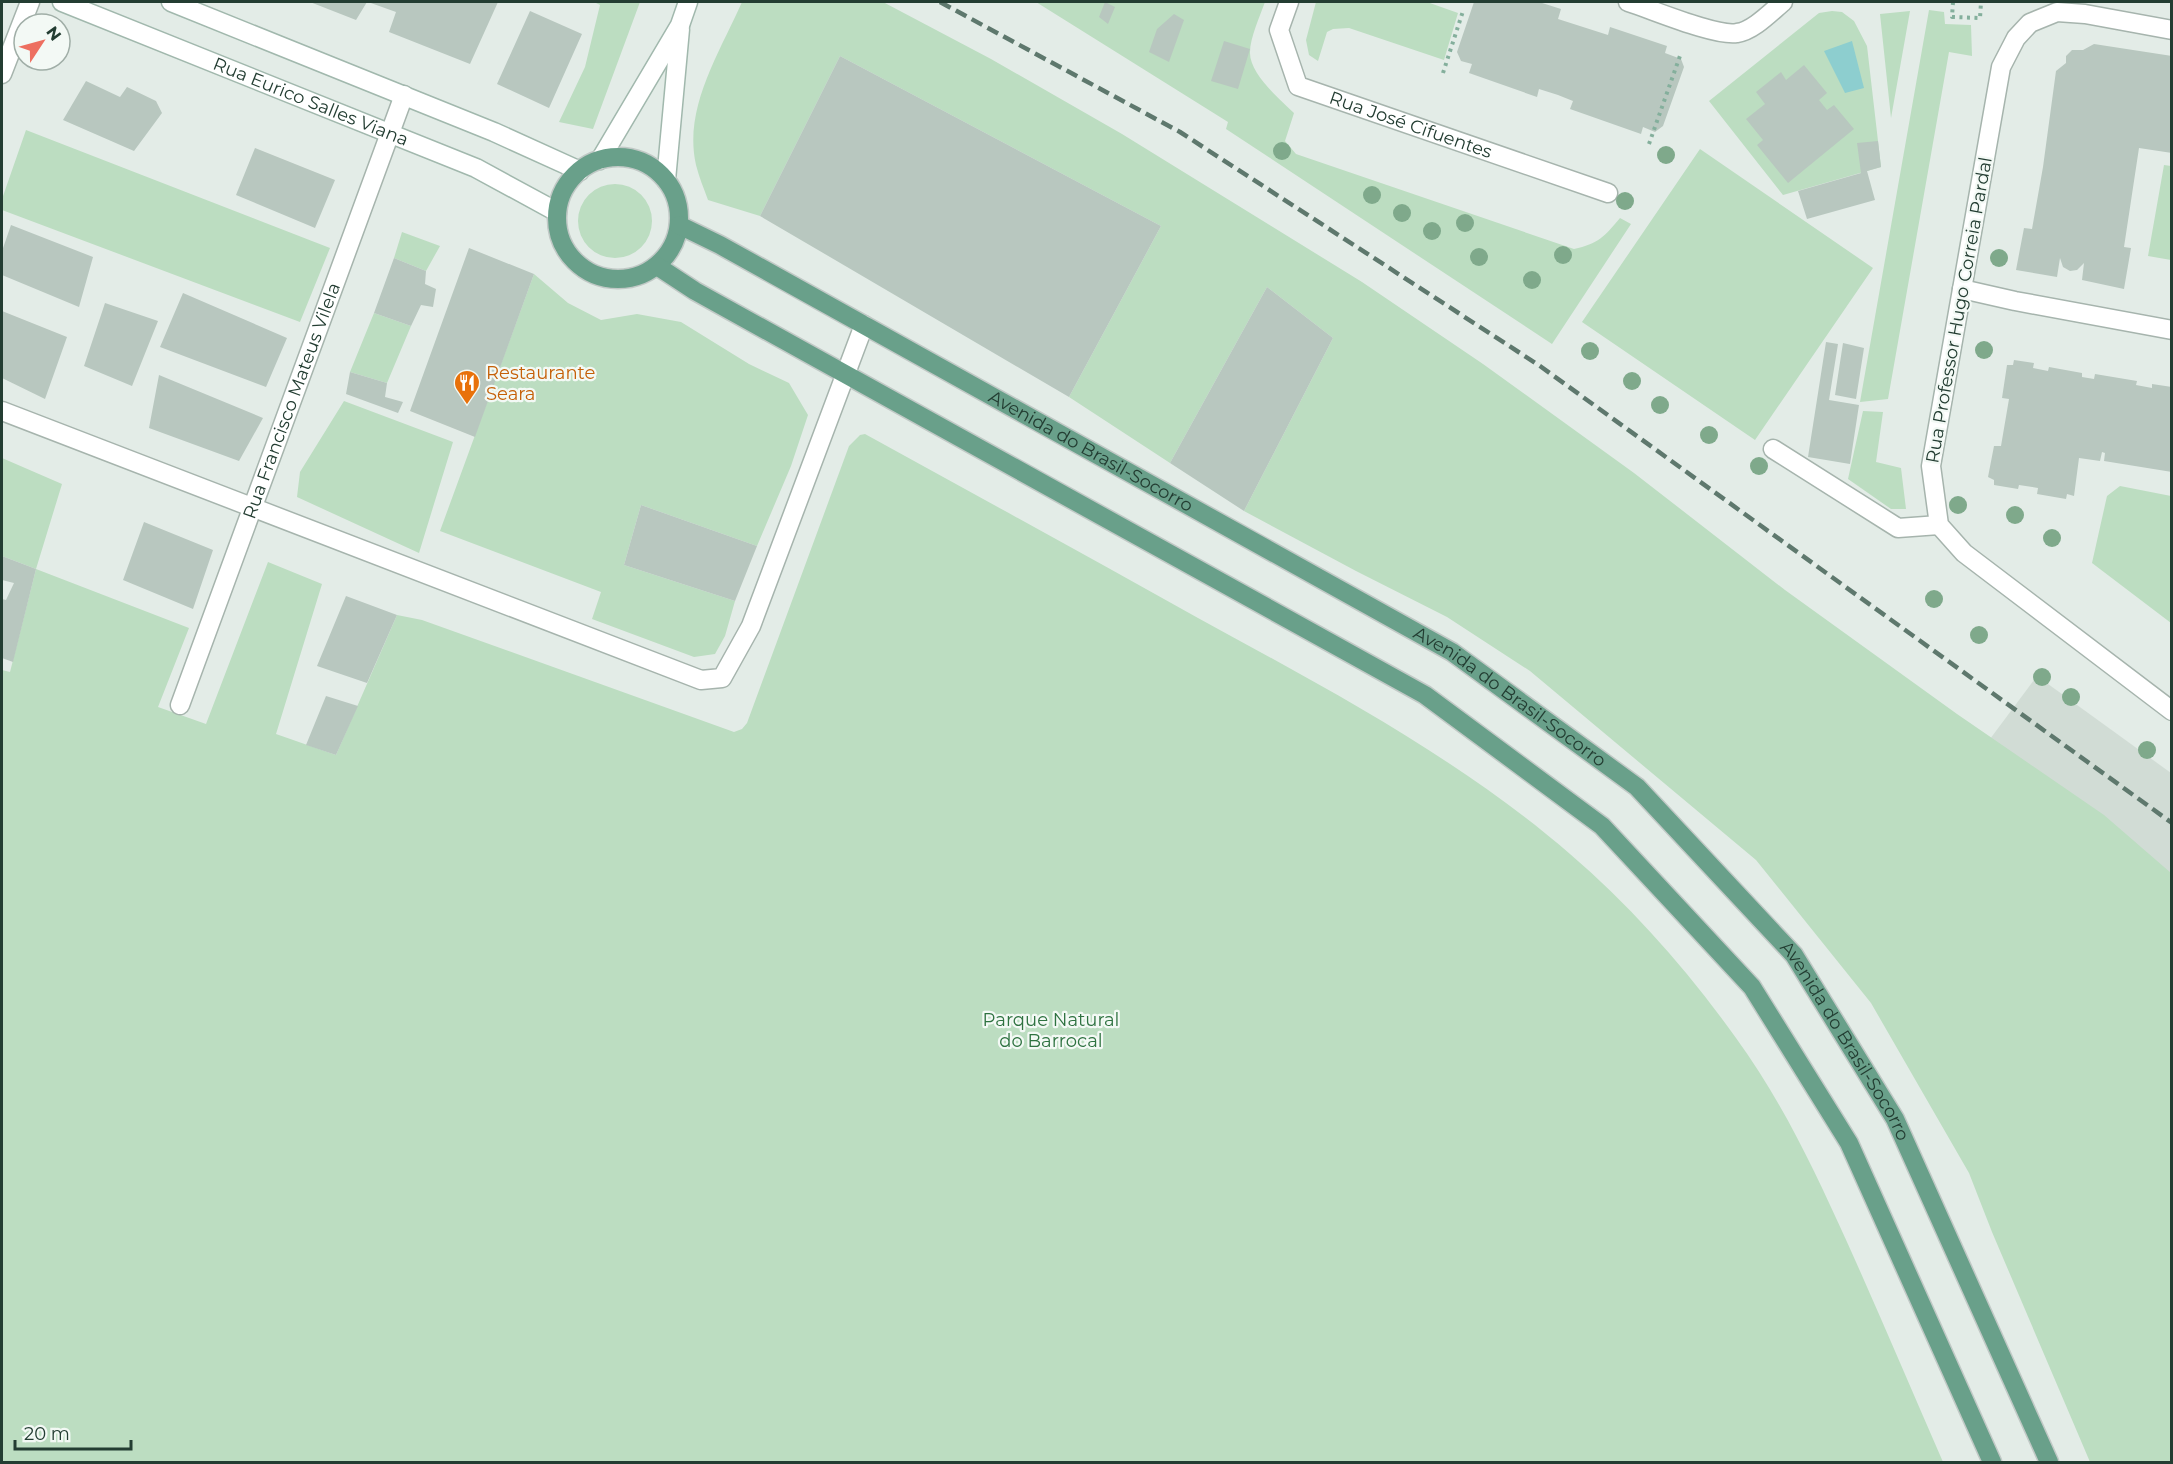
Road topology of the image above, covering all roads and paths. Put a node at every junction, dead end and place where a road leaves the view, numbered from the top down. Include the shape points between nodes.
1 (30, 2) edge
2 (62, 2) edge
3 (171, 2) edge
4 (688, 2) edge
5 (1289, 2) edge
6 (1628, 2) edge
7 (1783, 2) edge
8 (1953, 2) edge
9 (1981, 2) edge
10 (1463, 11) dead end
11 (680, 25) junction
12 (2172, 30) edge
13 (1681, 53) dead end
14 (1443, 73) dead end
15 (2, 74) edge
16 (404, 95) junction
17 (390, 133) junction
18 (1649, 144) dead end
19 (600, 160) junction
20 (580, 171) junction
21 (666, 180) junction
22 (1608, 193) dead end
23 (557, 212) junction
24 (679, 225) junction
25 (657, 266) junction
26 (1962, 289) junction
27 (864, 325) junction
28 (2172, 330) edge
29 (846, 374) junction
30 (2, 411) edge
31 (1773, 449) dead end
32 (254, 507) junction
33 (1939, 525) junction
34 (180, 705) dead end
35 (2172, 711) edge
36 (1992, 1462) edge
37 (2049, 1462) edge

1 - 15 street
2 - 17 street, Rua Eurico Salles Viana
3 - 16 street
4 - 11 street
5 - 22 street, Rua José Cifuentes via 1279,30 1298,86
6 - 7 street via 1715,32 1737,33 1760,22
8 - 9 path via 1952,17 1980,18
10 - 14 path
11 - 19 street
11 - 21 street
12 - 26 street, Rua Professor Hugo Correia Pardal via 2056,12 2030,23 2016,38 2001,67
13 - 18 path
16 - 17 street, Rua Francisco Mateus Vilela
16 - 20 street
17 - 23 street, Rua Eurico Salles Viana via 476,168
17 - 32 street, Rua Francisco Mateus Vilela
19 - 20 main road
19 - 21 main road via 636,160
20 - 23 main road via 568,183
21 - 24 main road via 676,201
23 - 25 main road via 559,232 567,251 598,276 639,276
24 - 25 main road via 668,254
24 - 27 main road, Avenida do Brasil-Socorro
25 - 29 main road
26 - 28 street
26 - 33 street, Rua Professor Hugo Correia Pardal via 1931,466
27 - 29 street
27 - 37 main road, Avenida do Brasil-Socorro via 1452,652 1637,787 1794,956 1895,1119
29 - 32 street via 751,626 722,678 701,680
29 - 36 main road via 1425,695 1602,826 1752,987 1849,1143
30 - 32 street
31 - 33 street via 1898,528
32 - 34 street, Rua Francisco Mateus Vilela
33 - 35 street via 1964,553

